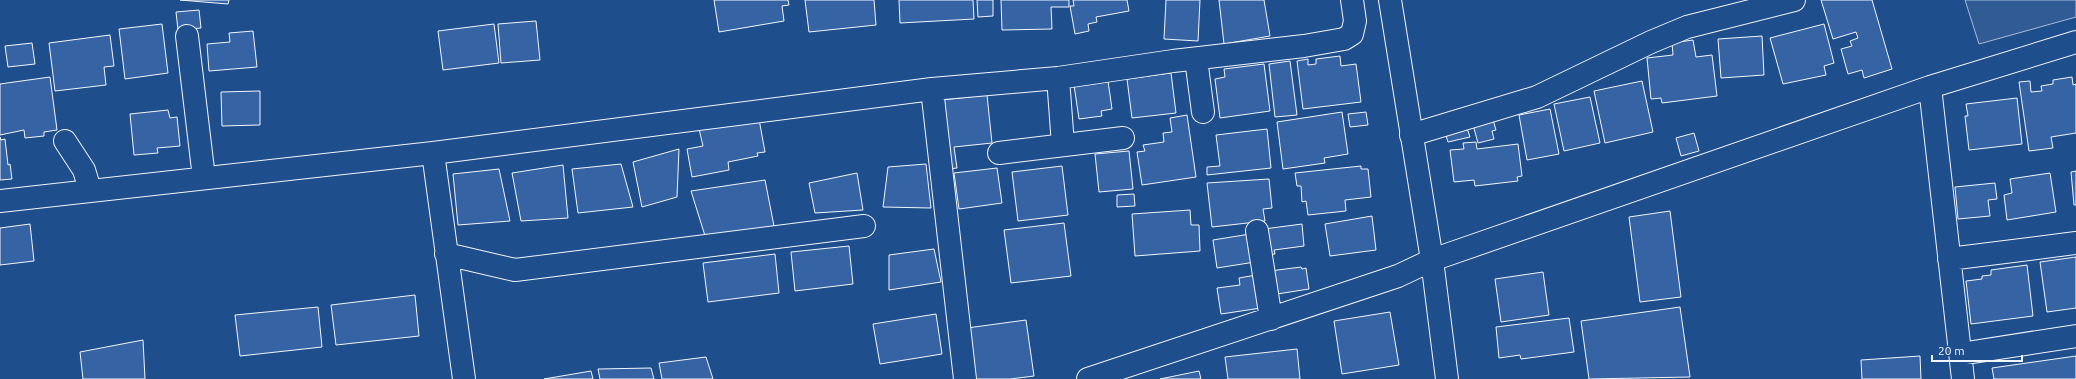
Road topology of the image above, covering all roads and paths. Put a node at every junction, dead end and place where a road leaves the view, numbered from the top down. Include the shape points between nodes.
1 (1352, 0) edge
2 (1390, 0) edge
3 (1794, 0) edge
4 (187, 36) dead end
5 (2076, 42) edge
6 (1196, 59) junction
7 (1058, 78) junction
8 (1930, 87) junction
9 (932, 89) junction
10 (1203, 112) dead end
11 (1411, 135) junction
12 (1123, 138) dead end
13 (65, 141) dead end
14 (1063, 145) junction
15 (433, 153) junction
16 (999, 153) dead end
17 (204, 178) junction
18 (90, 190) junction
19 (0, 201) edge
20 (864, 226) dead end
21 (1257, 231) dead end
22 (2076, 243) edge
23 (446, 254) junction
24 (1949, 259) junction
25 (1432, 260) junction
26 (1271, 319) junction
27 (2076, 336) edge
28 (1960, 354) junction
29 (464, 379) edge
30 (965, 379) edge
31 (1088, 379) edge
32 (1447, 379) edge
33 (1963, 379) edge

1 - 6 street via 1355,21 1352,34 1344,39
2 - 11 street
3 - 11 street via 1687,27 1537,97
4 - 17 street
5 - 8 street
6 - 7 street
6 - 10 street
7 - 9 street
7 - 14 street
8 - 24 street
8 - 25 street
9 - 15 street
9 - 30 street
11 - 25 street
12 - 14 street
13 - 18 street via 84,170
14 - 16 street
15 - 17 street
15 - 23 street
17 - 18 street
18 - 19 street
20 - 23 street via 515,270
21 - 26 street
22 - 24 street
23 - 29 street
24 - 28 street
25 - 26 street via 1398,276
25 - 32 street
26 - 31 street
27 - 28 street
28 - 33 street

